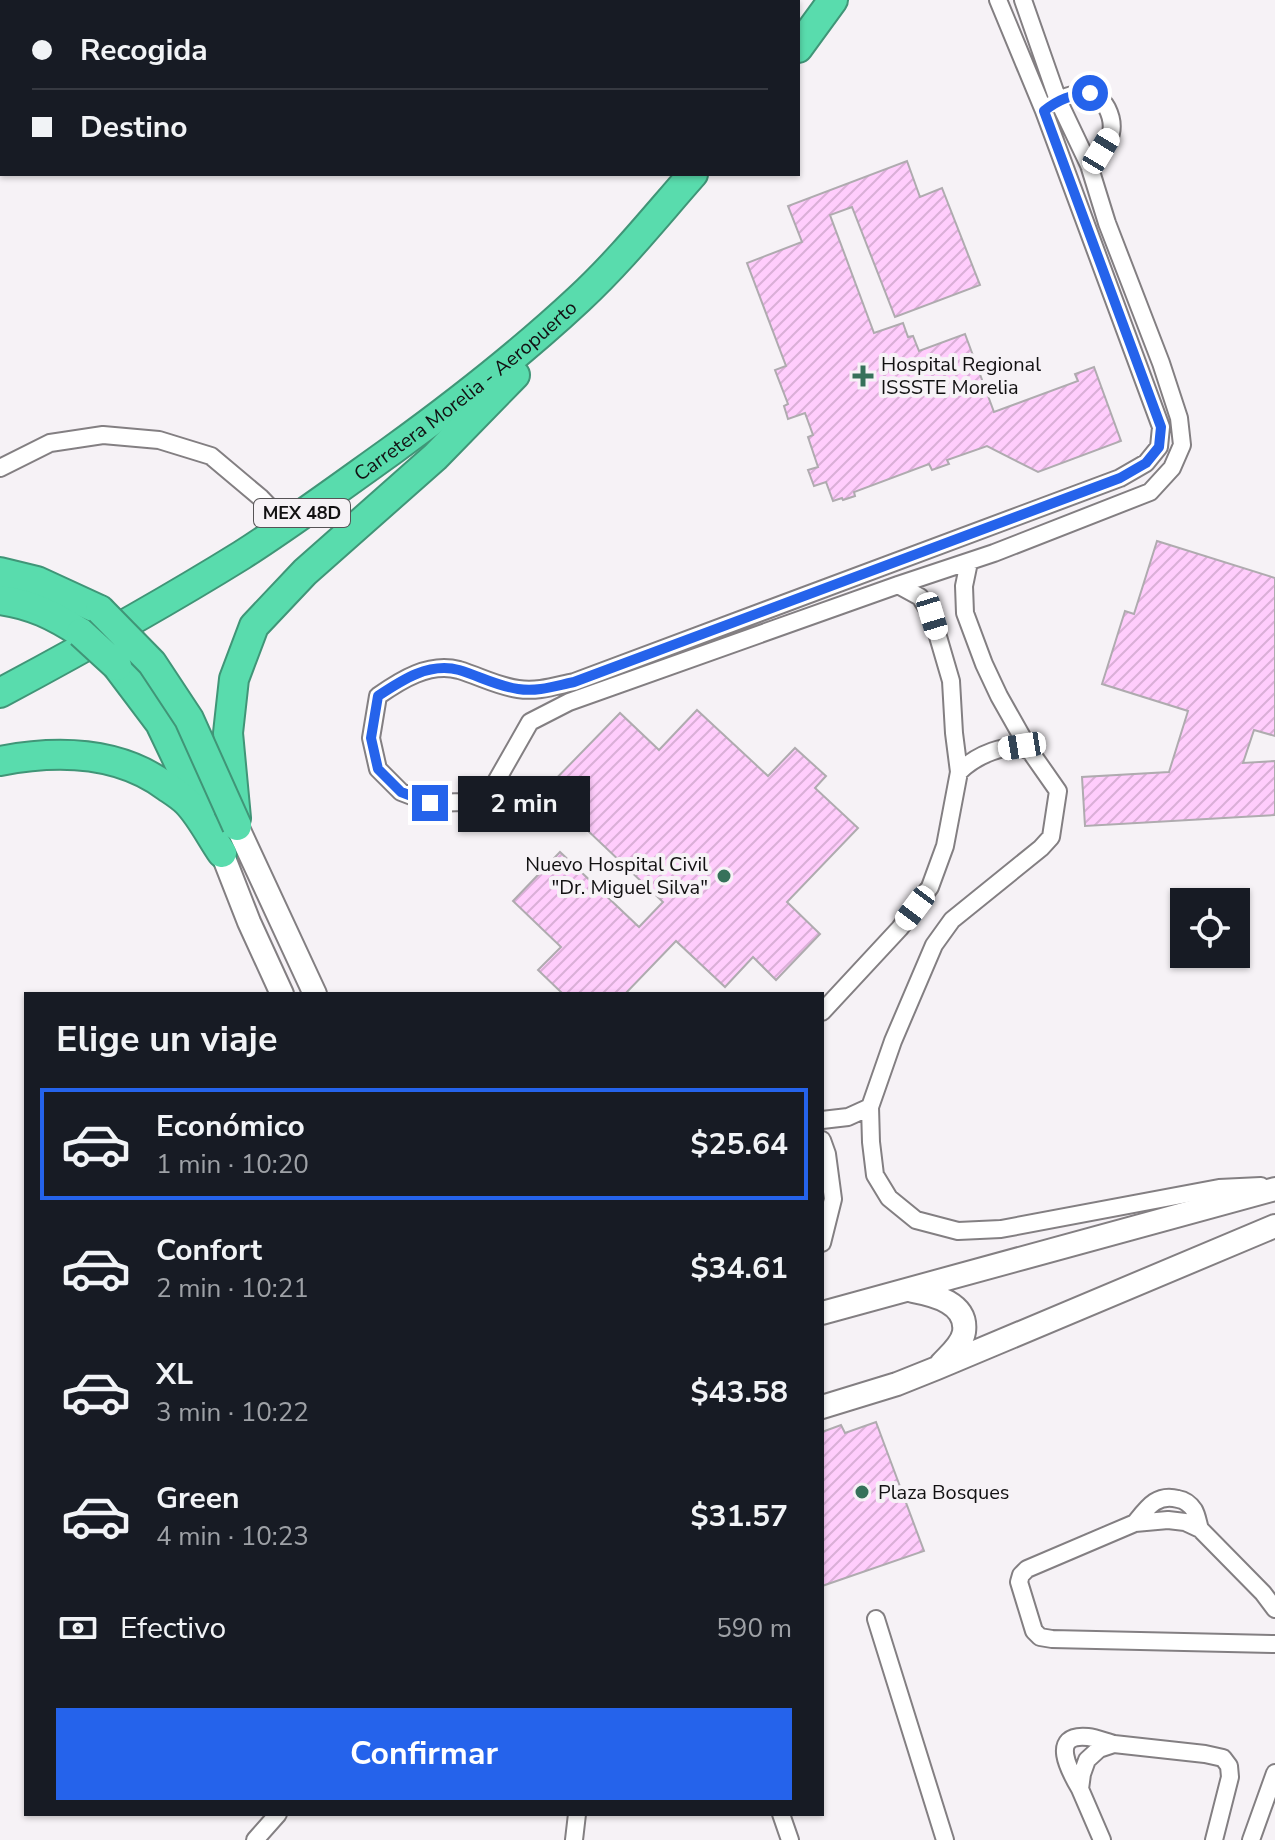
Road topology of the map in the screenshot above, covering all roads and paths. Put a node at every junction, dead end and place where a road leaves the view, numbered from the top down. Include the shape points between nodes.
1 (833, 0) edge
2 (998, 0) edge
3 (1023, 0) edge
4 (800, 45) edge
5 (1058, 100) junction
6 (1044, 111) junction
7 (1089, 165) junction
8 (691, 176) edge
9 (580, 298) junction
10 (0, 468) edge
11 (286, 524) junction
12 (969, 562) junction
13 (0, 572) edge
14 (898, 585) junction
15 (0, 600) edge
16 (0, 693) edge
17 (1030, 751) junction
18 (0, 761) edge
19 (959, 772) junction
20 (237, 826) junction
21 (222, 853) junction
22 (281, 992) edge
23 (314, 992) edge
24 (824, 1010) edge
25 (870, 1107) junction
26 (824, 1120) edge
27 (824, 1146) edge
28 (1275, 1187) edge
29 (1275, 1226) edge
30 (824, 1235) edge
31 (908, 1290) junction
32 (824, 1312) edge
33 (937, 1368) junction
34 (824, 1406) edge
35 (1135, 1523) junction
36 (1200, 1529) junction
37 (1275, 1609) edge
38 (876, 1619) dead end
39 (1275, 1644) edge
40 (1114, 1744) junction
41 (1275, 1773) edge
42 (1080, 1789) junction
43 (276, 1816) edge
44 (577, 1816) edge
45 (782, 1816) edge
46 (255, 1840) edge
47 (574, 1840) edge
48 (790, 1840) edge
49 (945, 1840) edge
50 (1102, 1840) edge
51 (1214, 1840) edge
52 (1251, 1840) edge

1 - 4 highway
2 - 6 street
3 - 5 street
5 - 6 street
5 - 7 street
5 - 7 street via 1090,93 1103,101 1111,116 1111,135
6 - 14 street via 1161,427 1159,447 1146,463 1120,478 574,682 518,689 457,669 433,669 404,678 378,696 371,738 378,769 401,792 430,803 464,802 493,787 530,722 548,711
7 - 12 street via 1161,363 1182,445 1172,468 1150,492
8 - 9 highway, Carretera Morelia - Aeropuerto / MEX 48D
9 - 11 highway, Carretera Morelia - Aeropuerto / MEX 48D via 450,408
9 - 20 highway via 528,362 435,457 305,572 254,626 234,679 228,733
10 - 11 street via 50,443 103,435 159,440 211,456
11 - 16 highway, Carretera Morelia - Aeropuerto / MEX 48D via 88,646
12 - 14 street
12 - 17 street via 965,613 994,686
13 - 20 highway, bridge via 37,581 100,610 152,663 189,719
14 - 19 street via 920,597 932,616 951,681
15 - 21 highway, bridge via 61,619 117,666 160,723
17 - 19 street via 1022,746 994,751
17 - 25 street via 1058,791 1051,837 952,920 934,945
18 - 21 highway via 28,755 85,755 126,764 187,802
19 - 24 street via 945,846 930,887 900,928
20 - 23 street
21 - 22 street
25 - 26 street
25 - 28 street via 875,1175 889,1198 916,1220 958,1231 1001,1229 1219,1188
27 - 30 street via 833,1199
28 - 31 street
29 - 33 street
31 - 32 street
31 - 33 street via 936,1295 961,1314 964,1332 958,1346
33 - 34 street
35 - 36 street via 1168,1520
35 - 36 street via 1146,1508 1169,1497 1184,1500 1194,1510
35 - 39 street via 1021,1575 1040,1637
36 - 37 street
38 - 49 street
40 - 42 street via 1087,1760
40 - 42 street via 1089,1737 1067,1744 1064,1757
40 - 51 street via 1223,1758 1230,1777
41 - 52 street
42 - 50 street
43 - 46 street
44 - 47 street
45 - 48 street

